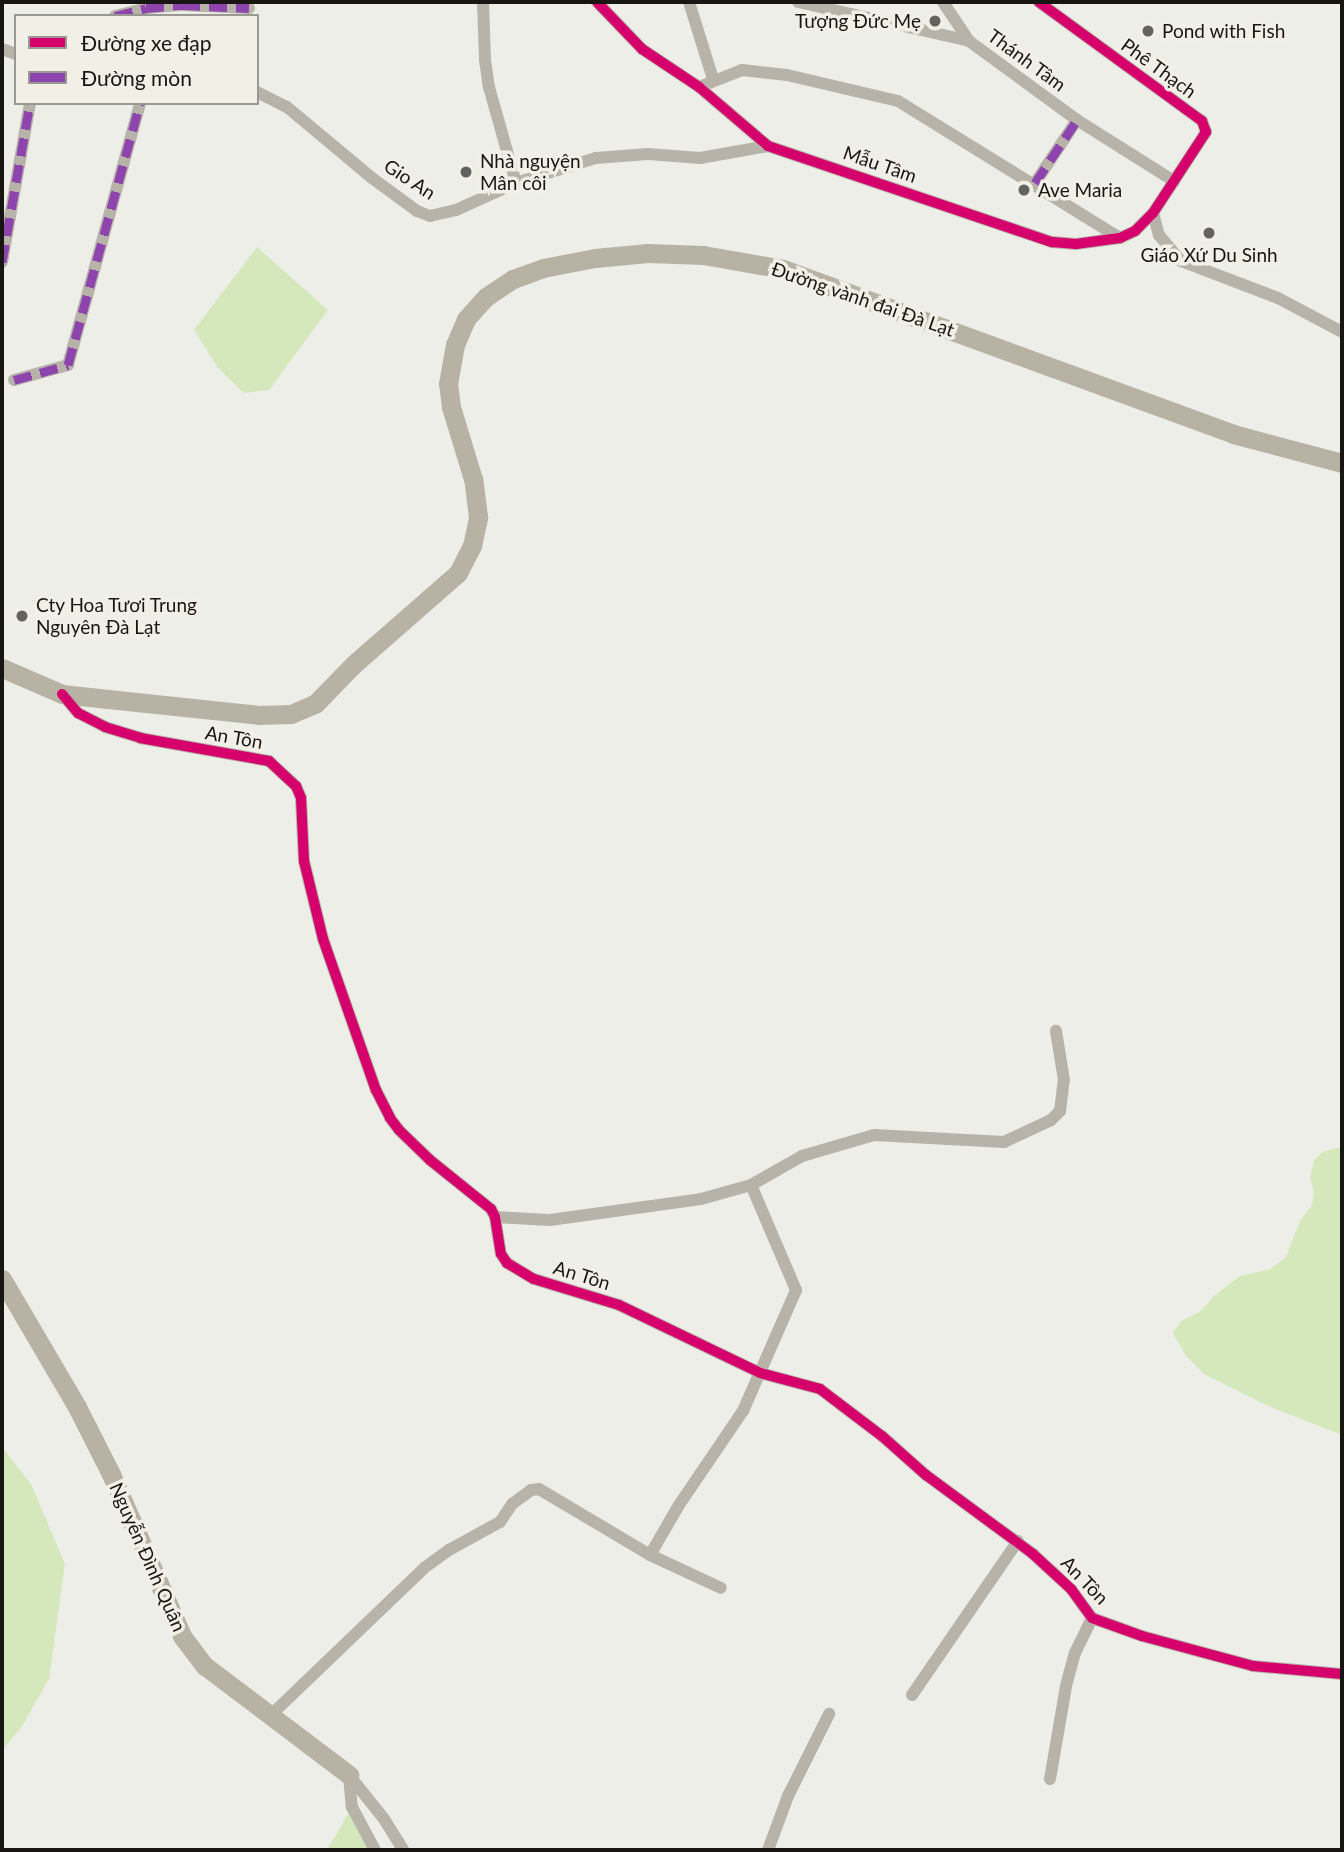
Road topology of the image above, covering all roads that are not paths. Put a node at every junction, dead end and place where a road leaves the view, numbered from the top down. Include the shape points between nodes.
1 (483, 2) edge
2 (597, 2) edge
3 (689, 2) edge
4 (798, 2) edge
5 (943, 2) edge
6 (1039, 2) edge
7 (197, 4) edge
8 (146, 5) edge
9 (249, 8) dead end
10 (121, 14) edge
11 (969, 41) junction
12 (713, 79) junction
13 (699, 86) junction
14 (259, 93) edge
15 (30, 105) edge
16 (139, 105) edge
17 (1077, 120) junction
18 (768, 145) junction
19 (1174, 181) junction
20 (516, 183) junction
21 (1035, 183) junction
22 (1153, 213) junction
23 (1120, 238) junction
24 (2, 262) edge
25 (1342, 332) edge
26 (14, 380) dead end
27 (1342, 463) edge
28 (2, 668) edge
29 (62, 694) junction
30 (1056, 1031) dead end
31 (751, 1185) junction
32 (495, 1217) junction
33 (2, 1279) edge
34 (760, 1373) junction
35 (1018, 1541) junction
36 (650, 1555) junction
37 (721, 1588) dead end
38 (1093, 1618) junction
39 (1342, 1674) edge
40 (912, 1695) dead end
41 (272, 1713) junction
42 (829, 1714) dead end
43 (349, 1775) junction
44 (1049, 1779) dead end
45 (375, 1850) edge
46 (403, 1850) edge
47 (768, 1850) edge

1 - 20 street via 489,88
2 - 13 street, Mẫu Tâm via 642,49
3 - 12 street
4 - 11 street, Thánh Tâm
5 - 11 street
6 - 19 street, Phê Thạch via 1202,121 1206,132
7 - 8 street
7 - 9 street
8 - 10 street
11 - 17 street, Thánh Tâm
12 - 13 street
12 - 21 street via 742,71 787,75 898,101
13 - 18 street, Mẫu Tâm
14 - 20 street, Gio An via 287,107 372,178 430,216 456,210
15 - 24 street
16 - 26 street via 68,365
17 - 19 street, Thánh Tâm
17 - 21 street
18 - 20 street, Gio An via 700,158 648,154 596,158
18 - 23 street, Mẫu Tâm via 1052,242
19 - 22 street, Mẫu Tâm
21 - 23 street
22 - 23 street, Mẫu Tâm via 1146,223
22 - 25 street via 1159,235 1181,261 1278,298
27 - 29 main road, Đường vành đai Đà Lạt via 1233,434 783,269 676,253 569,262 513,279 486,297 467,318 455,345 448,384 473,479 478,517 472,546 458,573 315,704 291,714 259,715
28 - 29 main road, An Tôn
29 - 32 street, An Tôn via 78,713 105,727 140,738 269,761 296,786 302,798 303,861 323,939 376,1090 400,1130
30 - 31 street via 1065,1092 1060,1111 1039,1127 1004,1142 874,1135 802,1156
31 - 32 street via 701,1199 561,1219
31 - 34 street via 796,1290
32 - 34 street, An Tôn via 501,1254 518,1271 620,1305
33 - 41 main road, Nguyễn Đình Quân via 111,1474 182,1636 205,1666
34 - 35 street, An Tôn via 820,1389 926,1475
34 - 36 street via 743,1411 678,1504
35 - 38 street, An Tôn via 1071,1589
35 - 40 street
36 - 37 street
36 - 41 street via 539,1489 531,1490 512,1504 500,1522 424,1569
38 - 39 street, An Tôn via 1253,1666
38 - 44 street via 1075,1653
41 - 43 main road, Nguyễn Đình Quân
42 - 47 street via 788,1796
43 - 45 street via 352,1807
43 - 46 street, Nguyễn Đình Quân

